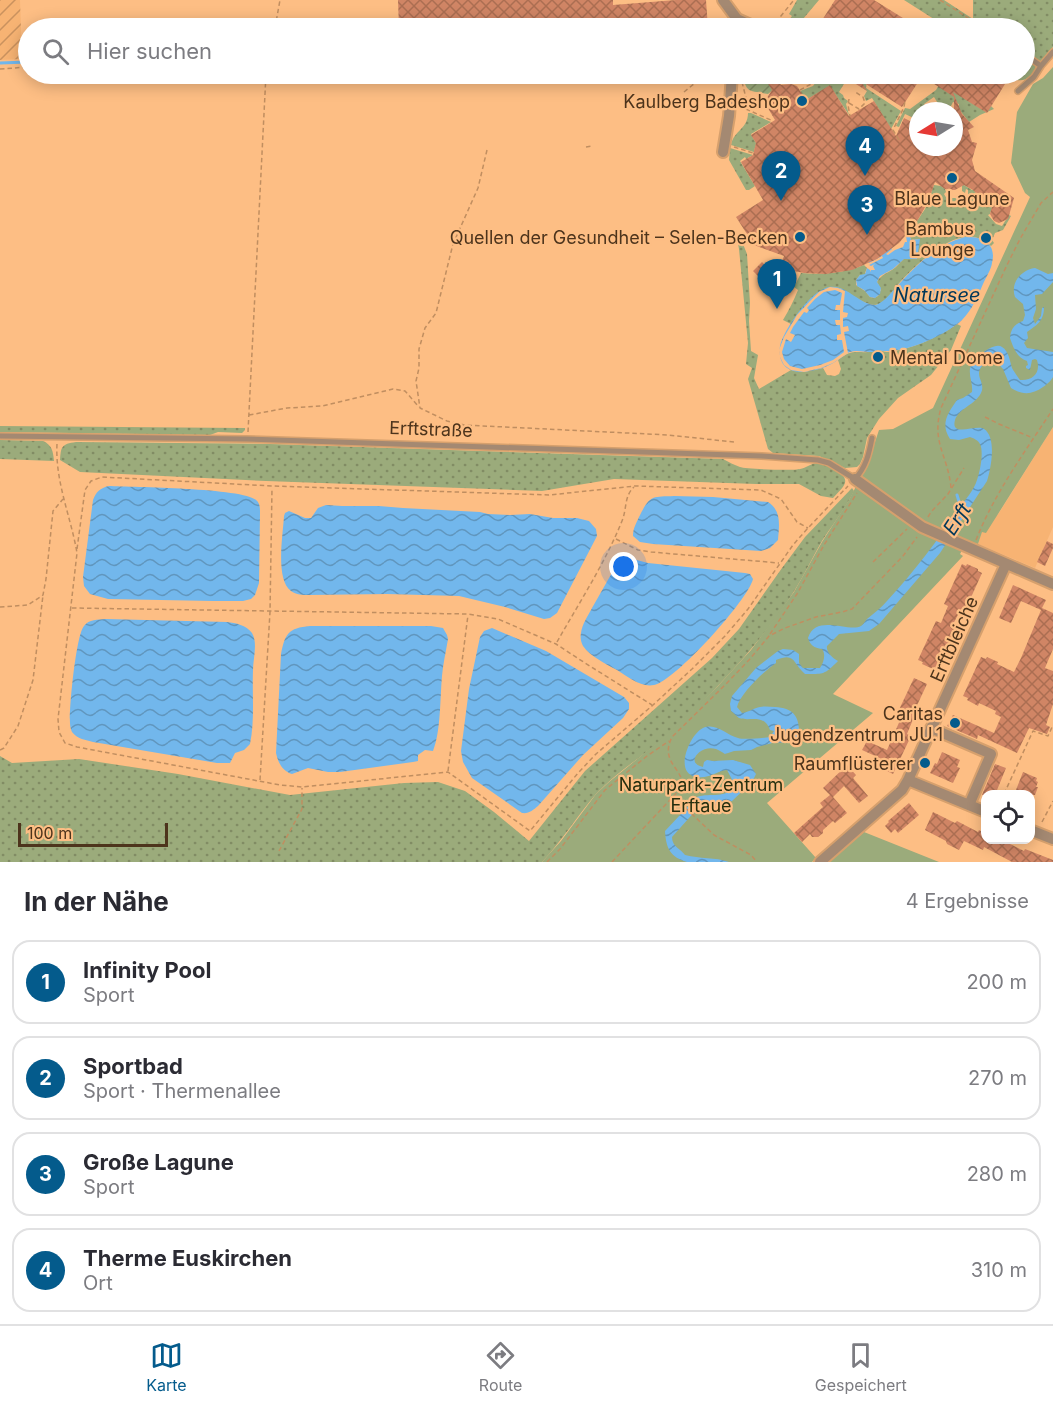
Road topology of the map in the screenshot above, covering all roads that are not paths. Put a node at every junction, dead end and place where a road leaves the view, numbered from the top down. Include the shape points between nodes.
1 (723, 0) edge
2 (735, 18) edge
3 (1053, 52) edge
4 (1035, 62) edge
5 (1041, 66) junction
6 (1035, 75) edge
7 (734, 84) edge
8 (1026, 84) edge
9 (1018, 91) dead end
10 (723, 148) road end
11 (0, 436) edge
12 (872, 438) dead end
13 (858, 482) junction
14 (1006, 564) junction
15 (1053, 584) edge
16 (931, 728) junction
17 (909, 780) junction
18 (969, 805) junction
19 (981, 810) edge
20 (1035, 831) edge
21 (1053, 839) edge
22 (820, 862) edge

1 - 2 street
3 - 5 lane
4 - 5 lane
5 - 6 lane
7 - 10 street
8 - 9 lane
11 - 13 lane, Erftstraße via 247,439 804,458 829,463
12 - 13 lane
13 - 14 street, Erftstraße via 921,526
14 - 15 street, Erftstraße
14 - 16 street, Erftbleiche
16 - 17 street, Erftbleiche
16 - 18 street via 991,754
17 - 18 street
17 - 22 street, Erftbleiche
18 - 19 street
20 - 21 street

